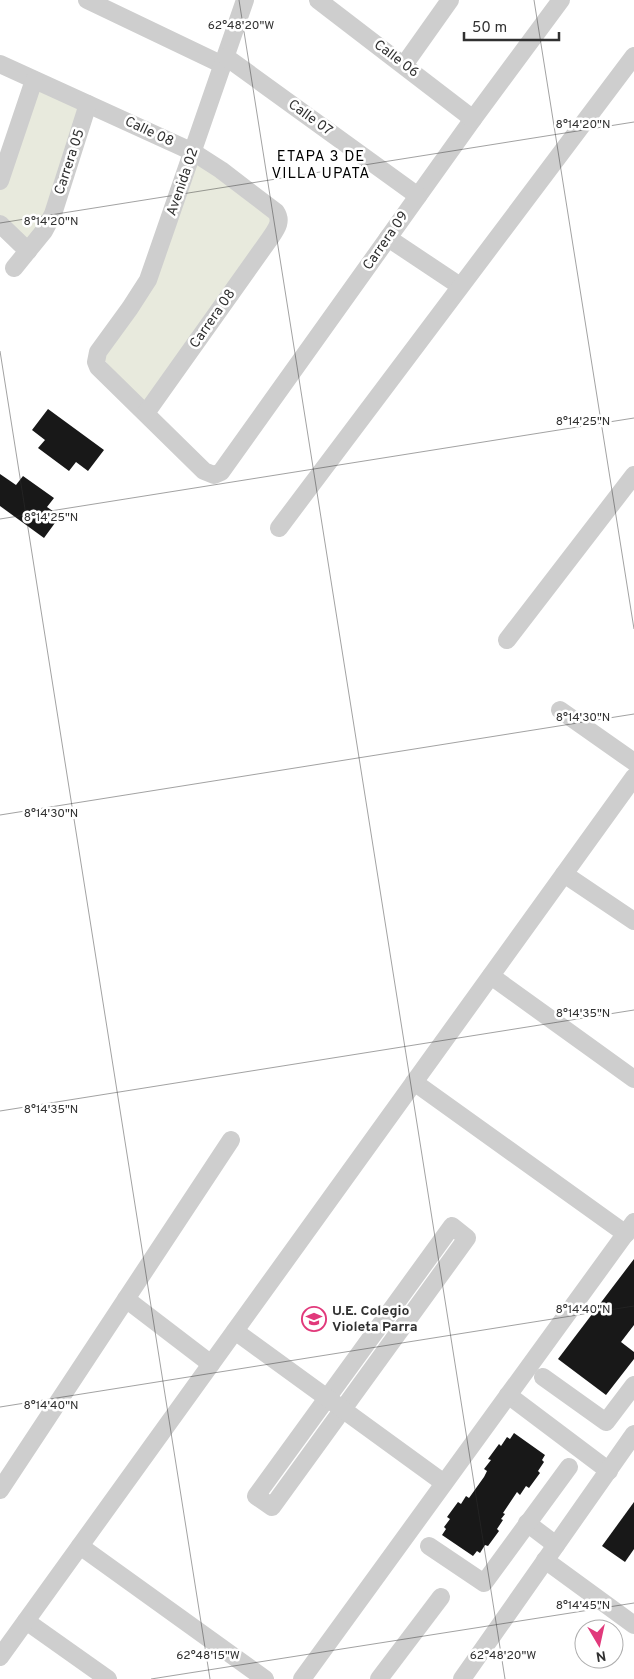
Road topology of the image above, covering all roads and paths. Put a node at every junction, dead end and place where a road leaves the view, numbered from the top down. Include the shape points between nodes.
1 (87, 0) edge
2 (245, 0) edge
3 (318, 0) edge
4 (450, 0) edge
5 (561, 0) edge
6 (634, 56) edge
7 (224, 61) junction
8 (0, 64) edge
9 (404, 65) junction
10 (34, 80) junction
11 (88, 104) junction
12 (473, 119) junction
13 (193, 152) junction
14 (0, 181) edge
15 (418, 196) junction
16 (0, 224) edge
17 (279, 224) joint
18 (388, 238) junction
19 (28, 251) junction
20 (14, 268) dead end
21 (460, 286) junction
22 (146, 413) junction
23 (634, 475) edge
24 (278, 528) dead end
25 (507, 640) dead end
26 (560, 710) dead end
27 (634, 762) edge
28 (634, 777) edge
29 (564, 874) junction
30 (634, 921) edge
31 (491, 976) junction
32 (634, 1079) edge
33 (414, 1082) junction
34 (231, 1140) dead end
35 (630, 1228) edge
36 (126, 1299) junction
37 (235, 1331) junction
38 (212, 1364) junction
39 (543, 1378) dead end
40 (634, 1384) edge
41 (508, 1395) junction
42 (327, 1399) junction
43 (343, 1410) junction
44 (634, 1434) edge
45 (569, 1467) dead end
46 (609, 1471) junction
47 (444, 1483) junction
48 (0, 1490) edge
49 (527, 1523) junction
50 (556, 1545) junction
51 (80, 1546) junction
52 (429, 1546) dead end
53 (545, 1560) junction
54 (441, 1597) dead end
55 (26, 1620) junction
56 (634, 1625) edge
57 (0, 1657) edge
58 (108, 1679) edge
59 (265, 1679) edge
60 (302, 1679) edge
61 (379, 1679) edge
62 (462, 1679) edge

1 - 7 street, Calle 07
2 - 7 street, Avenida 02
3 - 9 street, Calle 06
4 - 9 street
5 - 12 street, Carrera 09
6 - 21 street
7 - 13 street, Avenida 02
7 - 15 street, Calle 07
8 - 10 street, Calle 08
9 - 12 street, Calle 06
10 - 11 street, Calle 08
10 - 14 street
11 - 13 street, Calle 08
11 - 19 street, Carrera 05 via 52,214 44,231
12 - 15 street, Carrera 09
13 - 17 street, Calle 08 via 276,212
13 - 22 street, Avenida 02 via 148,280 98,352 96,362
15 - 18 street, Carrera 09
16 - 19 street
17 - 22 street, Carrera 08
18 - 21 street
18 - 22 street, Carrera 09 via 221,472 214,476 209,474
19 - 20 street, Carrera 05
21 - 24 street
23 - 25 street
26 - 27 street
28 - 29 street
29 - 30 street
29 - 31 street
31 - 32 street
31 - 33 street
33 - 35 street
33 - 37 street
34 - 36 street
35 - 41 street
36 - 38 street
36 - 48 street
37 - 38 street
37 - 42 street
38 - 51 street
39 - 40 street via 606,1422
41 - 46 street
41 - 47 street
42 - 43 street
42 - 43 street via 256,1496 272,1507
42 - 43 street via 452,1226 467,1238
43 - 47 street
44 - 46 street
45 - 49 street
46 - 50 street
47 - 60 street
49 - 50 street
49 - 52 street via 484,1583
50 - 53 street
51 - 55 street
51 - 59 street
53 - 56 street
53 - 62 street
54 - 61 street
55 - 57 street
55 - 58 street

